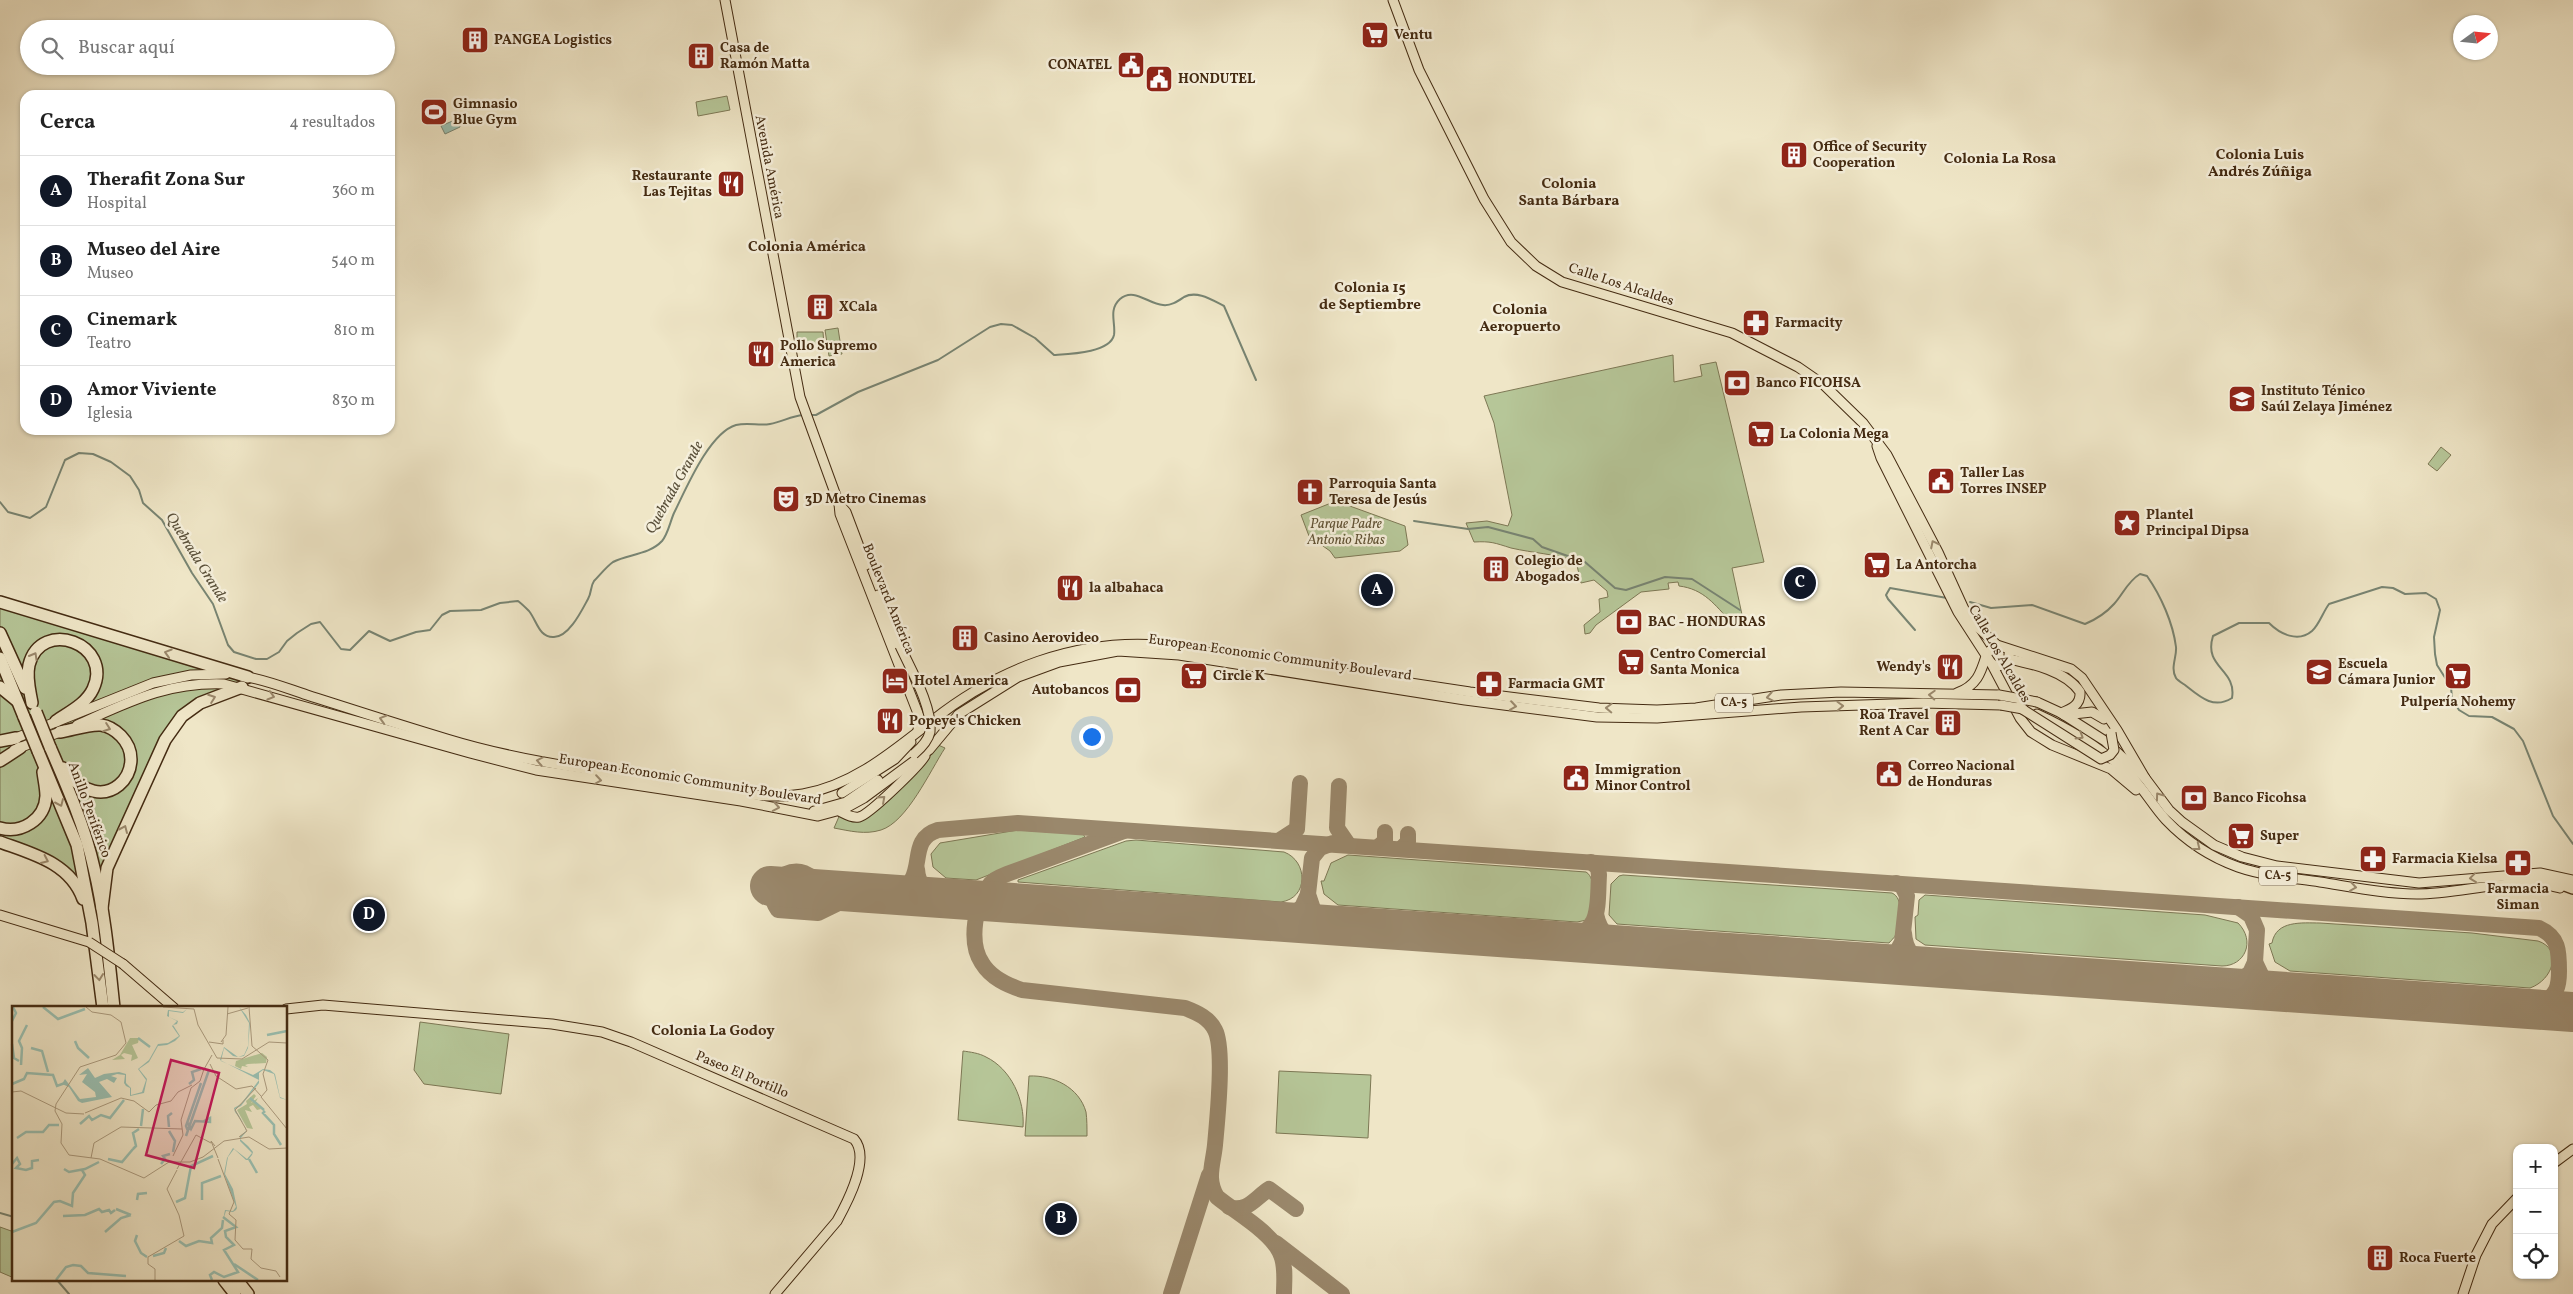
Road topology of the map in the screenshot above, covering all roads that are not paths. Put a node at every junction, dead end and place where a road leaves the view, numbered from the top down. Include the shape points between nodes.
1 (725, 0) edge
2 (1393, 0) edge
3 (809, 426) joint
4 (1876, 441) junction
5 (839, 504) junction
6 (878, 596) junction
7 (0, 602) edge
8 (0, 633) edge
9 (1997, 645) junction
10 (2008, 654) junction
11 (0, 658) edge
12 (1988, 660) junction
13 (2052, 663) junction
14 (248, 676) junction
15 (0, 687) edge
16 (242, 687) junction
17 (1467, 696) junction
18 (1950, 696) junction
19 (18, 703) junction
20 (2019, 707) junction
21 (34, 708) junction
22 (2063, 714) junction
23 (935, 718) junction
24 (2104, 719) junction
25 (58, 727) junction
26 (915, 734) junction
27 (0, 743) edge
28 (18, 743) junction
29 (928, 750) junction
30 (52, 751) junction
31 (0, 755) edge
32 (40, 756) junction
33 (0, 760) edge
34 (2145, 778) junction
35 (842, 793) dead end
36 (802, 812) junction
37 (841, 812) dead end
38 (2166, 820) junction
39 (0, 828) edge
40 (0, 842) edge
41 (2516, 879) junction
42 (2573, 880) edge
43 (2573, 888) edge
44 (2573, 893) edge
45 (102, 908) junction
46 (0, 915) edge
47 (92, 923) junction
48 (103, 1006) edge
49 (114, 1006) edge
50 (172, 1006) edge
51 (288, 1009) edge
52 (2573, 1149) edge
53 (2558, 1160) edge
54 (2513, 1202) edge
55 (226, 1282) edge
56 (239, 1282) edge
57 (235, 1294) edge
58 (248, 1294) edge
59 (775, 1294) edge
60 (2463, 1294) edge

1 - 3 main road, Avenida América via 800,397
2 - 4 main road, Calle Los Alcaldes via 1419,70 1484,199 1511,242 1536,266 1569,284 1732,333 1768,350 1824,385 1863,423
3 - 5 main road, Boulevard América
9 -> 4 main road, Calle Los Alcaldes via 1964,609 1938,552 1887,455
4 - 12 main road, Calle Los Alcaldes via 1881,458 1958,612
5 - 6 main road, Boulevard América via 846,512
5 - 26 main road, Boulevard América via 840,514 919,716
6 - 23 main road, Boulevard América via 918,701
6 - 36 main road, bridge via 923,698 930,732 914,754 846,802
14 -> 7 highway
8 - 21 highway, Anillo Periférico
9 - 10 main road, Calle Los Alcaldes
9 - 12 main road via 1990,649
10 - 12 main road via 2001,666
10 - 13 main road, Calle Los Alcaldes
10 - 22 main road via 2076,685 2080,692 2078,701
11 - 19 highway, Anillo Periférico
12 - 18 main road via 1976,681
12 - 38 main road, Calle Los Alcaldes via 2031,732 2052,745 2110,769 2128,782
13 - 24 main road via 2084,688
13 - 34 main road, Calle Los Alcaldes via 2071,669 2082,678
14 - 25 main road, European Economic Community Boulevard via 210,673 153,683
26 -> 14 main road, European Economic Community Boulevard via 846,780 809,793 775,796 539,762 448,739
15 - 19 highway
16 - 25 main road, European Economic Community Boulevard via 182,685 152,692
16 -> 36 main road, European Economic Community Boulevard via 536,770
45 -> 16 highway via 107,868 165,740 182,716 200,703
18 -> 17 main road, European Economic Community Boulevard / CA-5 via 1895,692 1800,694 1657,710
17 -> 20 main road, European Economic Community Boulevard / CA-5, bridge via 1597,717 1657,718 1800,707 1923,703
17 - 23 main road, European Economic Community Boulevard via 1159,645 1118,644 1060,654 1020,666 980,687
17 - 29 main road, European Economic Community Boulevard via 1179,655 1118,651 1059,662 1018,677 959,714
18 - 22 main road, European Economic Community Boulevard / CA-5, bridge via 1998,695 2037,702
19 - 32 highway, Anillo Periférico, bridge
20 - 24 main road, bridge via 2101,759 2114,750
20 -> 38 main road, European Economic Community Boulevard / CA-5, bridge via 2063,726 2099,748 2132,777
21 -> 25 highway via 28,677 34,654 42,645 53,641 72,640 81,645 94,660 96,680 93,689
21 - 30 highway, Anillo Periférico, bridge
22 - 24 main road via 2092,712
22 - 34 main road, European Economic Community Boulevard / CA-5 via 2105,741
23 - 26 main road, European Economic Community Boulevard
25 - 28 main road, European Economic Community Boulevard
25 -> 30 highway via 109,727 125,740 130,749 129,771 125,780 109,790 90,791 72,780
26 - 35 main road via 907,748 895,758
27 - 28 highway
28 - 31 main road, European Economic Community Boulevard
28 - 33 highway
29 - 36 main road, European Economic Community Boulevard via 852,806 818,816
37 -> 29 main road via 852,817 864,815 921,763
30 - 45 highway, Anillo Periférico via 84,832
32 - 39 highway via 46,797 38,816 22,828
32 -> 47 highway, Anillo Periférico via 77,845
41 -> 34 main road, European Economic Community Boulevard / CA-5 via 2419,883 2263,863 2214,845 2196,833 2169,810
38 -> 41 main road, European Economic Community Boulevard / CA-5 via 2214,858 2266,874 2417,894
40 -> 47 highway via 60,868 74,880
41 - 42 main road, European Economic Community Boulevard / CA-5 via 2540,873
41 - 43 highway via 2543,880
41 - 44 main road, European Economic Community Boulevard / CA-5
45 - 49 highway, Anillo Periférico
46 - 50 main road, bridge via 89,942 123,964
47 -> 48 highway, Anillo Periférico
51 - 59 main road, Paseo El Portillo via 323,1005 552,1024 602,1032 854,1138 861,1150 861,1161 837,1221
52 - 53 main road
54 - 60 main road via 2492,1224 2476,1255
55 - 57 highway
56 - 58 highway

